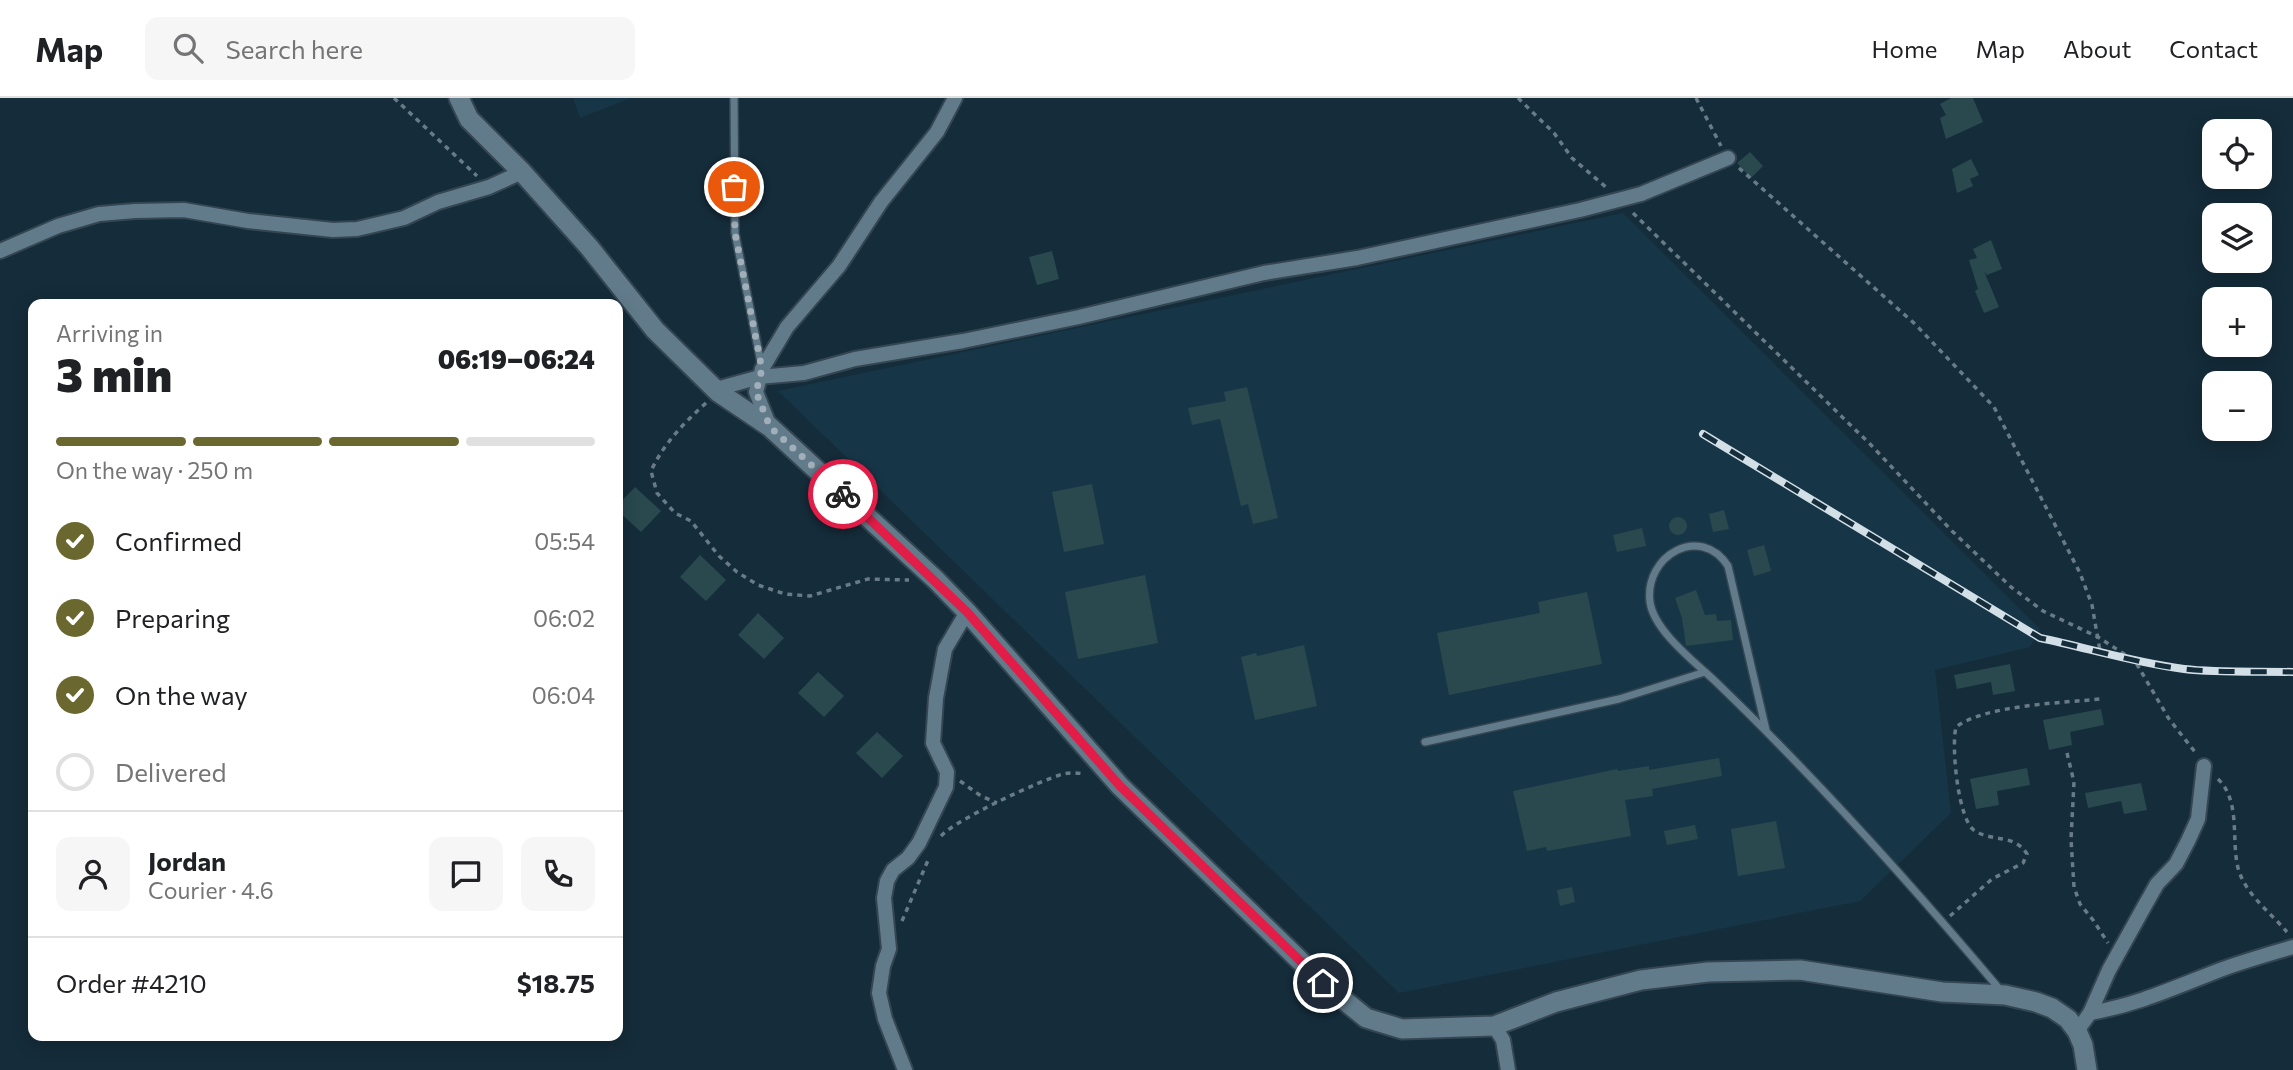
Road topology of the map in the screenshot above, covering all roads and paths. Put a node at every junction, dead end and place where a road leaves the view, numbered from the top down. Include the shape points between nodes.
1 (394, 98) edge
2 (459, 98) edge
3 (734, 98) edge
4 (955, 98) edge
5 (1518, 98) edge
6 (1696, 98) edge
7 (1728, 158) junction
8 (522, 172) junction
9 (489, 187) junction
10 (1620, 200) junction
11 (0, 251) edge
12 (761, 373) junction
13 (718, 392) junction
14 (770, 427) junction
15 (936, 580) junction
16 (967, 612) junction
17 (2098, 637) junction
18 (2100, 651) dead end
19 (1705, 672) junction
20 (2100, 699) dead end
21 (1766, 730) junction
22 (1425, 742) dead end
23 (2067, 753) dead end
24 (2204, 766) dead end
25 (947, 772) junction
26 (1086, 774) dead end
27 (997, 803) junction
28 (939, 840) dead end
29 (931, 851) dead end
30 (1943, 922) junction
31 (2293, 947) edge
32 (888, 948) junction
33 (2109, 970) junction
34 (2005, 995) junction
35 (2090, 1013) junction
36 (1494, 1026) junction
37 (2077, 1031) junction
38 (905, 1070) edge
39 (1508, 1070) edge
40 (2087, 1070) edge

1 - 9 path
2 - 8 street via 469,119
3 - 12 lane via 735,233
4 - 12 street via 937,132 881,202 839,266 787,327
5 - 10 path via 1572,158
6 - 7 path
7 - 10 street
7 - 17 path via 1915,324 1994,407 2080,573
8 - 9 street
8 - 13 street via 655,330
9 - 11 street via 404,218 357,229 259,223 184,210 135,211 99,214 58,226
10 - 12 street via 963,341 855,359 804,373
10 - 17 path via 2011,587 2043,611
12 - 13 street
12 - 14 street via 756,392
13 - 14 street
13 - 15 path via 678,428 650,471 657,493 667,505 691,521 737,572 785,594 810,596 868,579
14 - 15 street
15 - 16 street
16 - 25 street via 945,649 936,698 933,743
16 - 36 street via 1120,786 1323,983 1366,1018 1402,1029
17 - 18 path
19 - 21 lane
19 - 21 lane via 1651,611 1650,582 1655,570 1665,559 1689,547 1715,550 1728,566
19 - 22 lane via 1619,699
20 - 30 path via 1992,712 1966,719 1956,727 1954,757 1964,816 1972,830 2006,838 2027,854 2023,863 1992,879
21 - 30 lane
23 - 33 path via 2074,782 2074,887 2080,904 2108,944
24 - 33 street via 2198,819 2188,841 2176,864 2157,884
25 - 27 path
25 - 32 street via 946,788 919,843 887,881
26 - 27 path via 1061,775
27 - 28 path via 947,829
29 - 32 path
30 - 34 lane
31 - 35 street via 2221,969 2155,997
32 - 38 street via 879,993
33 - 35 street
34 - 36 street via 1942,992 1800,970 1708,972 1616,986
34 - 37 street via 2052,1008
35 - 37 street
36 - 39 street via 1503,1040
37 - 40 street

